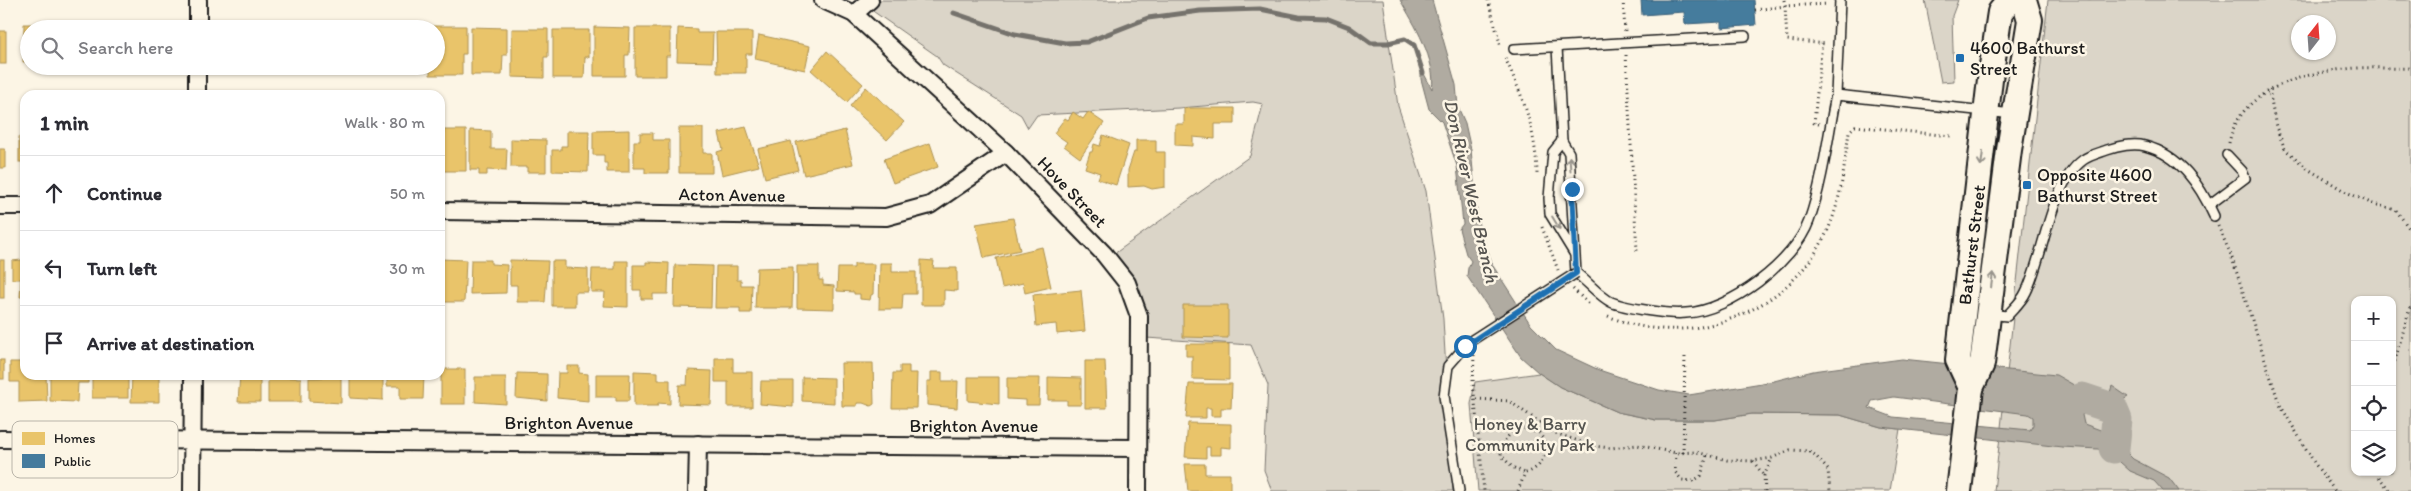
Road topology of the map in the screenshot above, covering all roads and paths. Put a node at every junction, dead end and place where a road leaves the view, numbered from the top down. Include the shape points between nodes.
1 (198, 0) edge
2 (823, 0) edge
3 (870, 0) edge
4 (1488, 0) edge
5 (1623, 0) edge
6 (1784, 0) edge
7 (2010, 0) edge
8 (2024, 0) edge
9 (1840, 2) edge
10 (1785, 6) junction
11 (1755, 10) dead end
12 (854, 14) junction
13 (198, 20) edge
14 (1745, 36) dead end
15 (1625, 42) junction
16 (1838, 45) junction
17 (1557, 47) junction
18 (1514, 49) dead end
19 (2411, 68) edge
20 (197, 75) edge
21 (197, 90) edge
22 (2269, 90) junction
23 (1836, 95) junction
24 (1986, 111) junction
25 (2014, 114) junction
26 (1951, 136) dead end
27 (1562, 141) junction
28 (1006, 153) junction
29 (2226, 155) joint
30 (1537, 181) dead end
31 (2209, 205) junction
32 (0, 206) edge
33 (20, 206) edge
34 (445, 211) edge
35 (2214, 216) joint
36 (1541, 225) dead end
37 (2411, 231) edge
38 (1637, 251) dead end
39 (1575, 256) junction
40 (1576, 273) junction
41 (1565, 280) junction
42 (2411, 304) edge
43 (1594, 308) dead end
44 (1601, 313) dead end
45 (1988, 314) junction
46 (1472, 353) dead end
47 (1685, 356) dead end
48 (2396, 357) edge
49 (193, 380) edge
50 (1970, 388) junction
51 (1476, 399) junction
52 (1544, 426) junction
53 (1539, 433) junction
54 (178, 440) edge
55 (192, 440) junction
56 (698, 444) junction
57 (1138, 448) junction
58 (1676, 453) junction
59 (1683, 453) junction
60 (1707, 455) junction
61 (1772, 458) junction
62 (1753, 462) junction
63 (1526, 473) junction
64 (1764, 476) junction
65 (2379, 476) edge
66 (192, 491) edge
67 (697, 491) edge
68 (1138, 491) edge
69 (1458, 491) edge
70 (1484, 491) edge
71 (1518, 491) edge
72 (1765, 491) edge
73 (1830, 491) edge
74 (1959, 491) edge
75 (2336, 491) edge
76 (2390, 491) edge

1 - 13 street
2 - 12 street, Hove Street
3 - 12 street
4 - 30 path via 1505,59 1522,94 1529,118
5 - 15 path
6 - 10 path
7 - 24 main road, Bathurst Street via 2000,12
8 - 25 main road, Bathurst Street via 2030,20
9 - 10 path
9 - 16 lane
10 - 11 path
10 - 16 path via 1787,40
12 - 28 street, Hove Street
14 - 15 lane
15 - 17 lane
15 - 38 path
16 - 23 lane
17 - 18 lane
17 - 27 lane
19 - 22 path via 2358,68 2328,72 2293,80
20 - 21 street
22 - 29 path via 2250,105 2232,127
22 - 37 path via 2276,127 2285,150 2308,169 2346,192 2396,210
23 - 24 lane
23 - 40 lane via 1808,222 1792,249 1772,270 1726,303 1687,314 1650,310 1611,302
24 - 25 lane
24 -> 50 main road, Bathurst Street via 1958,360
45 -> 25 main road, Bathurst Street
26 - 44 path via 1855,126 1849,132 1840,198 1818,248 1798,276 1746,314 1691,330 1633,325
39 -> 27 lane via 1569,153
27 -> 39 lane via 1553,152 1550,214
28 - 34 street, Acton Avenue via 930,205 886,217
28 - 57 street, Hove Street via 1104,254 1127,283 1139,316
29 - 31 lane via 2245,178
31 - 35 lane
31 - 45 lane via 2186,169 2156,149 2142,145 2127,146 2096,154 2082,161 2064,183 2025,295 2008,316
32 - 33 street
35 - 75 path via 2231,256 2279,403 2315,464
36 - 41 path via 1556,268
39 - 40 lane
40 - 41 lane, bridge
41 - 43 path
41 - 69 lane, bridge via 1470,342 1448,366 1444,396
42 - 48 path
45 - 50 main road, Bathurst Street via 1982,364
46 - 51 path via 1475,357 1473,383
47 - 59 path
49 - 55 street
50 - 74 main road, Bathurst Street
51 - 52 path via 1509,401
51 - 70 path
52 - 53 path
52 - 58 path via 1565,438 1593,446 1637,445
53 - 63 path via 1545,447 1542,463
53 - 63 path via 1514,429 1502,444 1501,455 1505,461
54 - 55 street, Brighton Avenue
55 - 56 street, Brighton Avenue
55 - 66 street
56 - 57 street, Brighton Avenue
56 - 67 street
57 - 68 street, Hove Street
58 - 59 path
58 - 60 path via 1676,472 1682,480 1693,482 1701,476
59 - 60 path
60 - 62 path
61 - 62 path
61 - 64 path
61 - 73 path via 1798,449 1815,455 1828,470
62 - 64 path
63 - 71 path
64 - 72 path
65 - 76 path

